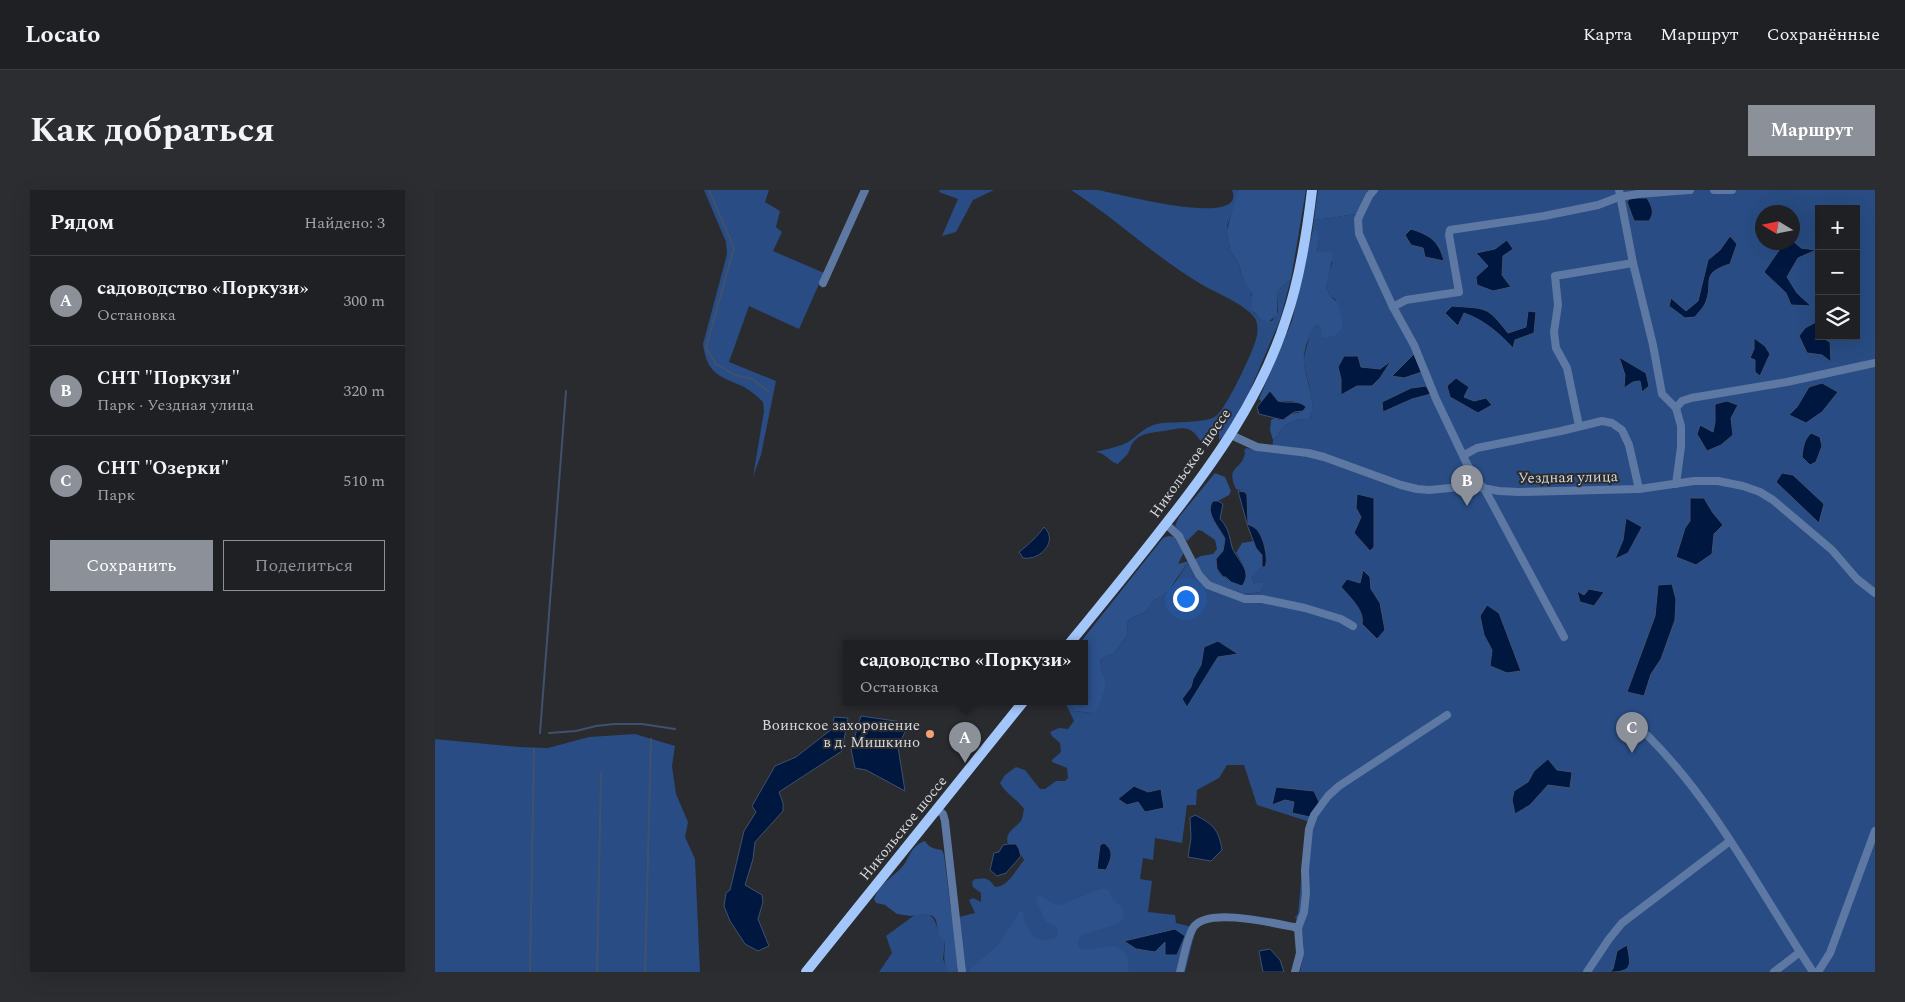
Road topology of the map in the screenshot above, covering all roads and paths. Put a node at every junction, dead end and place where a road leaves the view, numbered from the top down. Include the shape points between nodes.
1 (865, 190) edge
2 (1313, 190) edge
3 (1374, 190) edge
4 (1690, 190) edge
5 (1714, 190) edge
6 (1732, 190) edge
7 (1619, 193) edge
8 (1633, 263) junction
9 (823, 283) dead end
10 (1393, 307) junction
11 (1875, 363) edge
12 (1676, 408) junction
13 (1579, 426) junction
14 (1231, 435) junction
15 (1463, 455) junction
16 (1676, 484) junction
17 (1484, 488) junction
18 (1639, 489) junction
19 (1166, 524) junction
20 (1873, 589) edge
21 (1353, 626) dead end
22 (1564, 637) dead end
23 (1072, 640) edge
24 (1021, 705) edge
25 (1447, 715) dead end
26 (1648, 736) dead end
27 (937, 809) junction
28 (1875, 832) edge
29 (1730, 842) junction
30 (1298, 928) junction
31 (1800, 952) junction
32 (806, 972) edge
33 (962, 972) edge
34 (1180, 972) edge
35 (1295, 972) edge
36 (1587, 972) edge
37 (1774, 972) edge
38 (1813, 972) edge
39 (1817, 972) edge

1 - 9 street
2 - 14 main road, Никольское шоссе via 1302,258 1286,321 1252,399
3 - 10 street via 1358,219 1359,234
4 - 7 street
5 - 6 street
7 - 8 street
7 - 10 street via 1598,205 1450,230 1459,292 1406,300
8 - 12 street via 1662,394
8 - 13 street via 1555,276 1558,305 1554,332 1557,348 1567,368
10 - 15 street via 1414,345
11 - 12 street via 1691,398
12 - 16 street via 1681,426
13 - 15 street via 1477,448
13 - 18 street via 1601,421 1623,430
14 - 17 street, Уездная улица via 1257,447 1324,457 1417,489
14 - 19 main road, Никольское шоссе
15 - 17 street
16 - 18 street, Уездная улица
16 - 20 street, Уездная улица via 1719,481 1760,492 1832,550 1857,579
17 - 18 street, Уездная улица via 1519,492
17 - 22 street
19 - 21 street via 1179,536 1207,584 1245,599 1305,608
19 - 23 main road, Никольское шоссе
24 - 27 main road, Никольское шоссе
25 - 30 street via 1339,786 1314,815 1309,828 1304,912
26 - 29 street via 1681,770
27 - 32 main road, Никольское шоссе
27 - 33 street via 945,821
28 - 39 street via 1830,953
29 - 31 street
29 - 36 street via 1622,923
30 - 34 street via 1220,916 1203,921 1194,925
30 - 35 street via 1300,953
31 - 37 street
31 - 38 street

